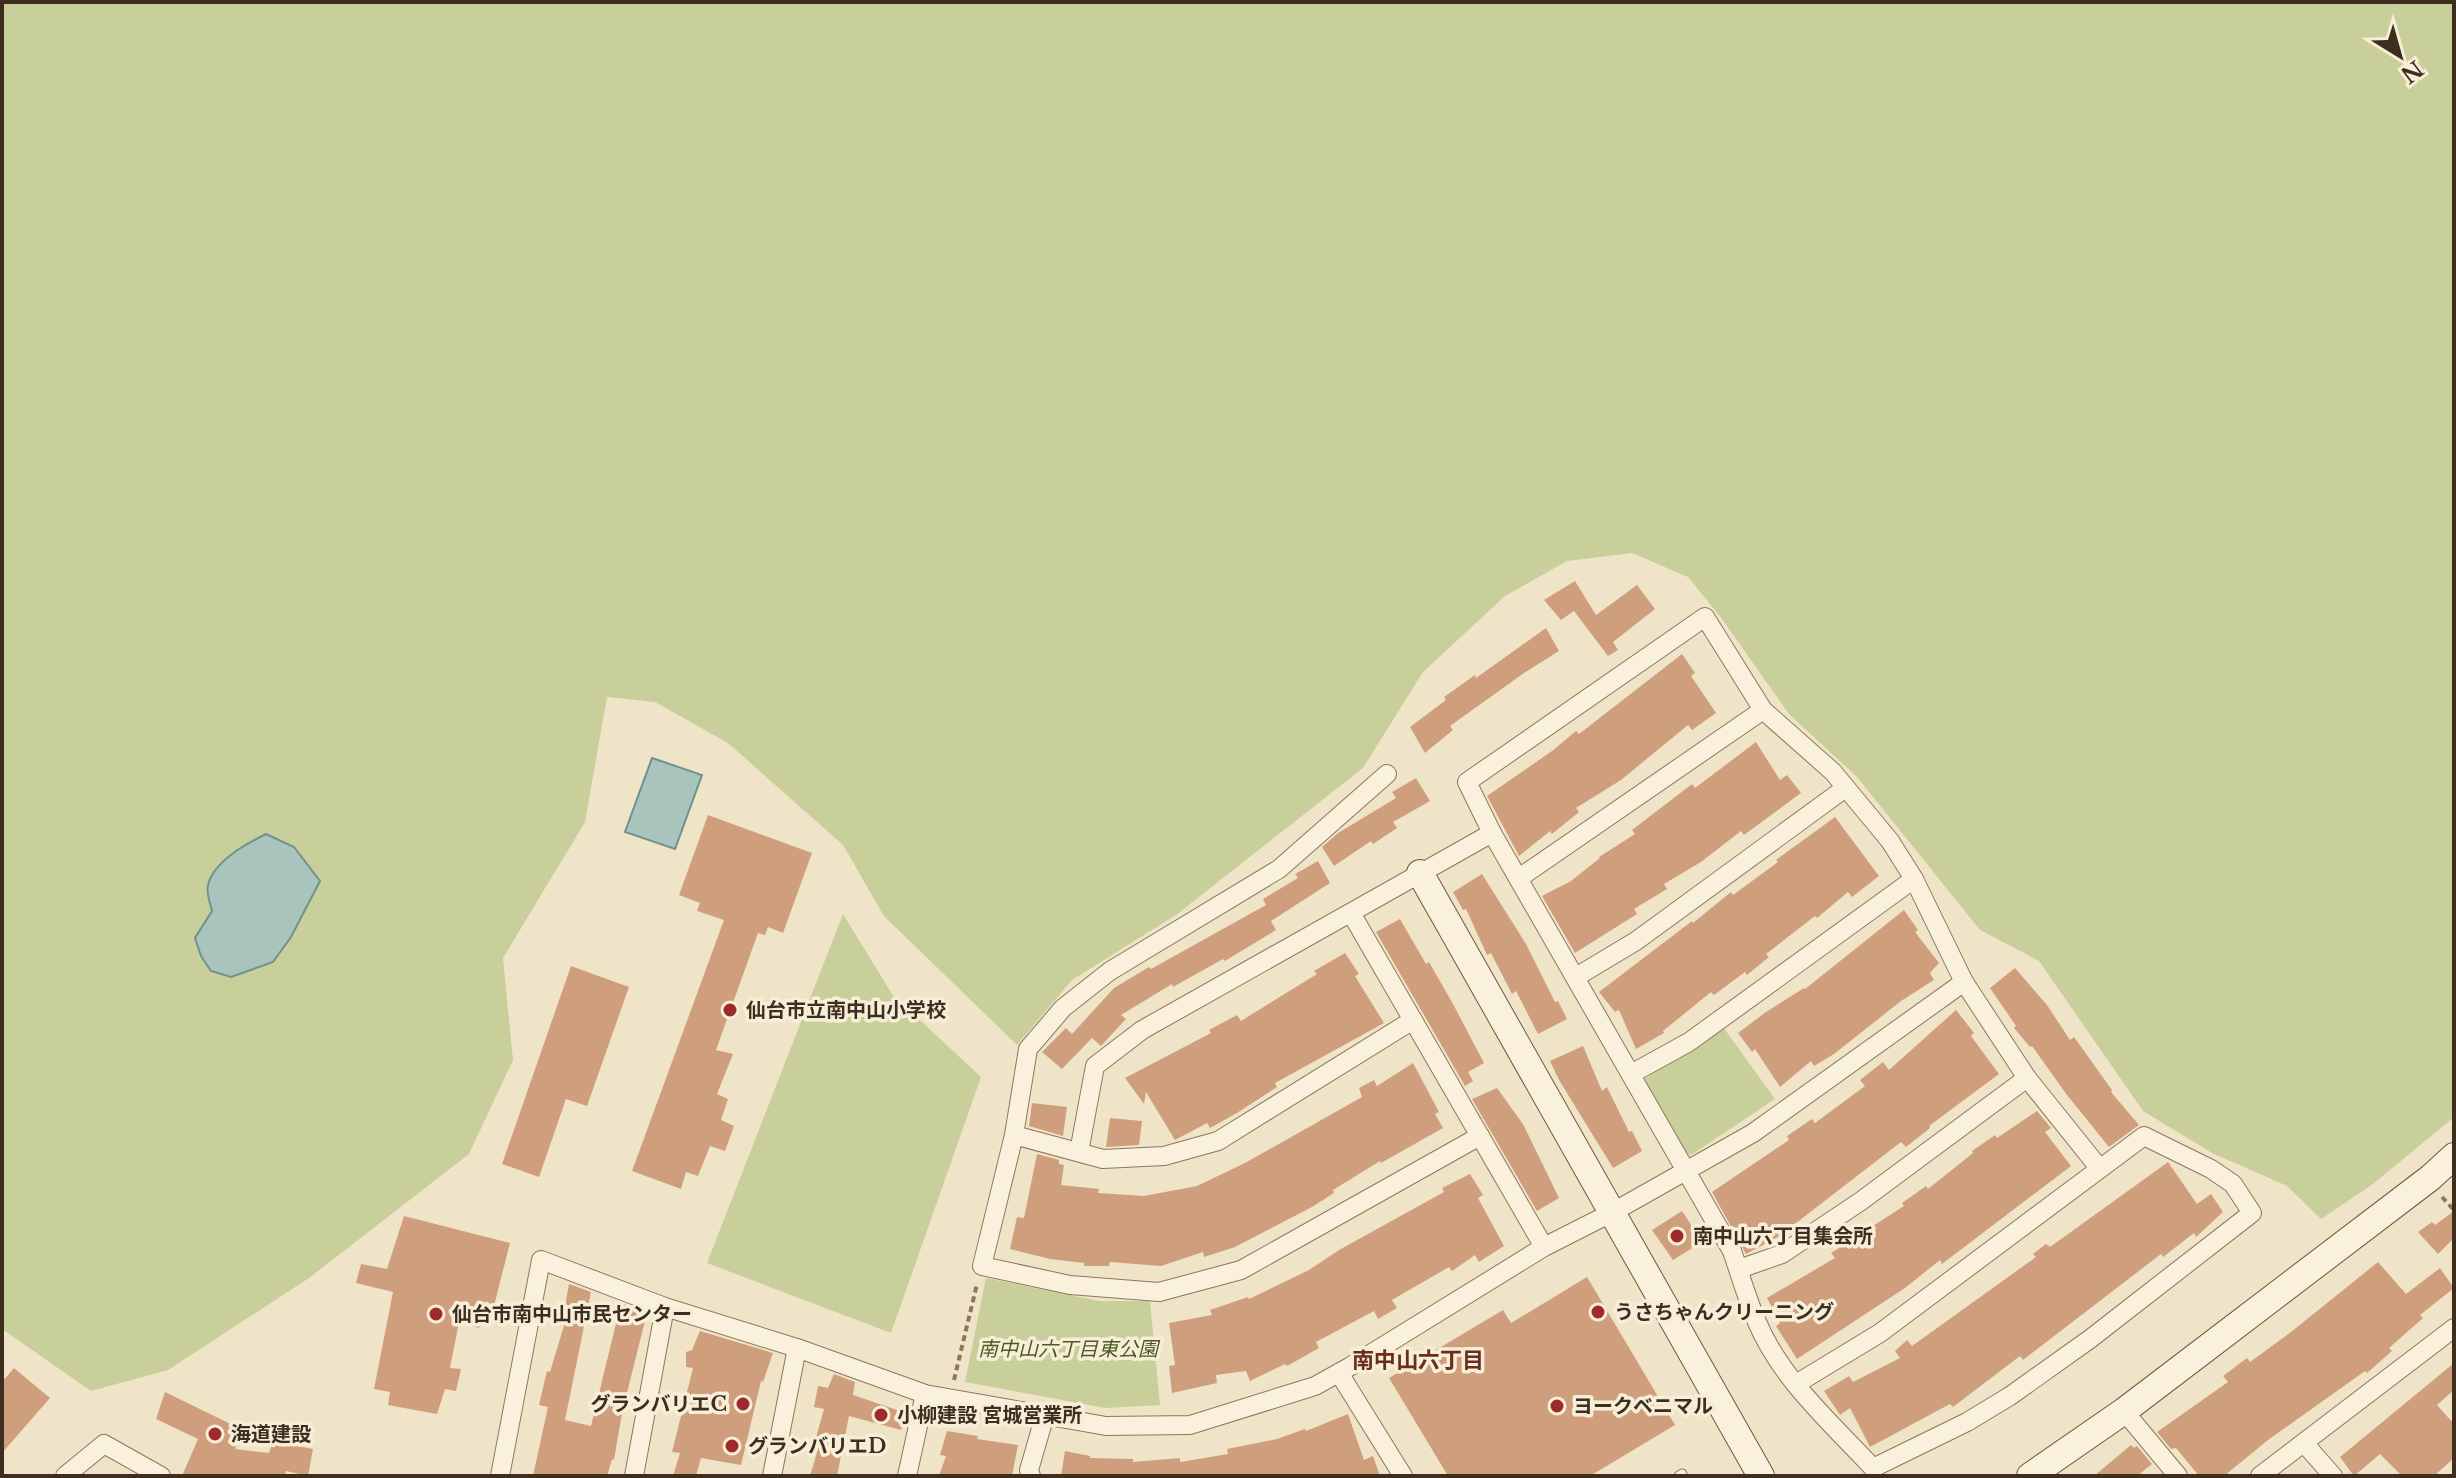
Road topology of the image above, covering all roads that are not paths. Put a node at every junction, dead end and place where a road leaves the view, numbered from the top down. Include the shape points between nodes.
1 (1763, 710) junction
2 (1387, 774) dead end
3 (1844, 789) junction
4 (1492, 833) junction
5 (1420, 873) junction
6 (1519, 878) junction
7 (1914, 879) junction
8 (1351, 913) junction
9 (1576, 977) junction
10 (1964, 982) junction
11 (1413, 1020) junction
12 (1631, 1074) junction
13 (2027, 1078) junction
14 (1014, 1135) junction
15 (1480, 1136) junction
16 (1079, 1152) junction
17 (2454, 1156) edge
18 (2100, 1169) junction
19 (1687, 1171) junction
20 (1613, 1212) junction
21 (1544, 1247) junction
22 (1739, 1269) junction
23 (665, 1307) junction
24 (2454, 1328) edge
25 (797, 1348) junction
26 (1339, 1373) junction
27 (1796, 1384) junction
28 (925, 1394) junction
29 (2124, 1411) junction
30 (1045, 1415) junction
31 (2304, 1443) junction
32 (1401, 1475) edge
33 (65, 1476) edge
34 (161, 1476) edge
35 (500, 1476) edge
36 (634, 1476) edge
37 (772, 1476) edge
38 (907, 1476) edge
39 (1031, 1476) edge
40 (1761, 1476) edge
41 (2030, 1476) edge
42 (2178, 1476) edge
43 (2260, 1476) edge
44 (2333, 1476) edge

1 - 3 street via 1833,772
1 - 4 street via 1705,617 1467,782
1 - 6 street
2 - 14 street via 1279,869 1110,971 1063,1008 1028,1049
3 - 7 street via 1890,841
3 - 9 street via 1636,941
4 - 5 street
4 - 6 street
5 - 8 street
5 - 20 street
6 - 9 street
7 - 10 street
7 - 12 street via 1689,1042
8 - 11 street
8 - 16 street via 1142,1030 1095,1066
9 - 12 street
10 - 13 street
10 - 19 street via 1753,1133
11 - 15 street
11 - 16 street via 1218,1141 1164,1156 1103,1159
12 - 19 street
13 - 18 street
13 - 22 street via 1782,1254
14 - 15 street via 982,1266 1070,1285 1159,1292 1241,1270
14 - 16 street
15 - 21 street
17 - 29 street
18 - 27 street via 1880,1333
18 - 27 street via 2144,1136 2233,1184 2252,1213 2010,1396 1873,1468
19 - 20 street
19 - 22 street
20 - 21 street
20 - 40 street
21 - 26 street
22 - 27 street via 1757,1323
23 - 25 street
23 - 35 street via 541,1260
23 - 36 street
24 - 31 street
25 - 28 street
25 - 37 street
26 - 30 street via 1315,1386 1190,1425 1106,1426
26 - 32 street
28 - 30 street
28 - 38 street
29 - 41 street
29 - 42 street
30 - 39 street
31 - 43 street
31 - 44 street
33 - 34 street via 104,1444

